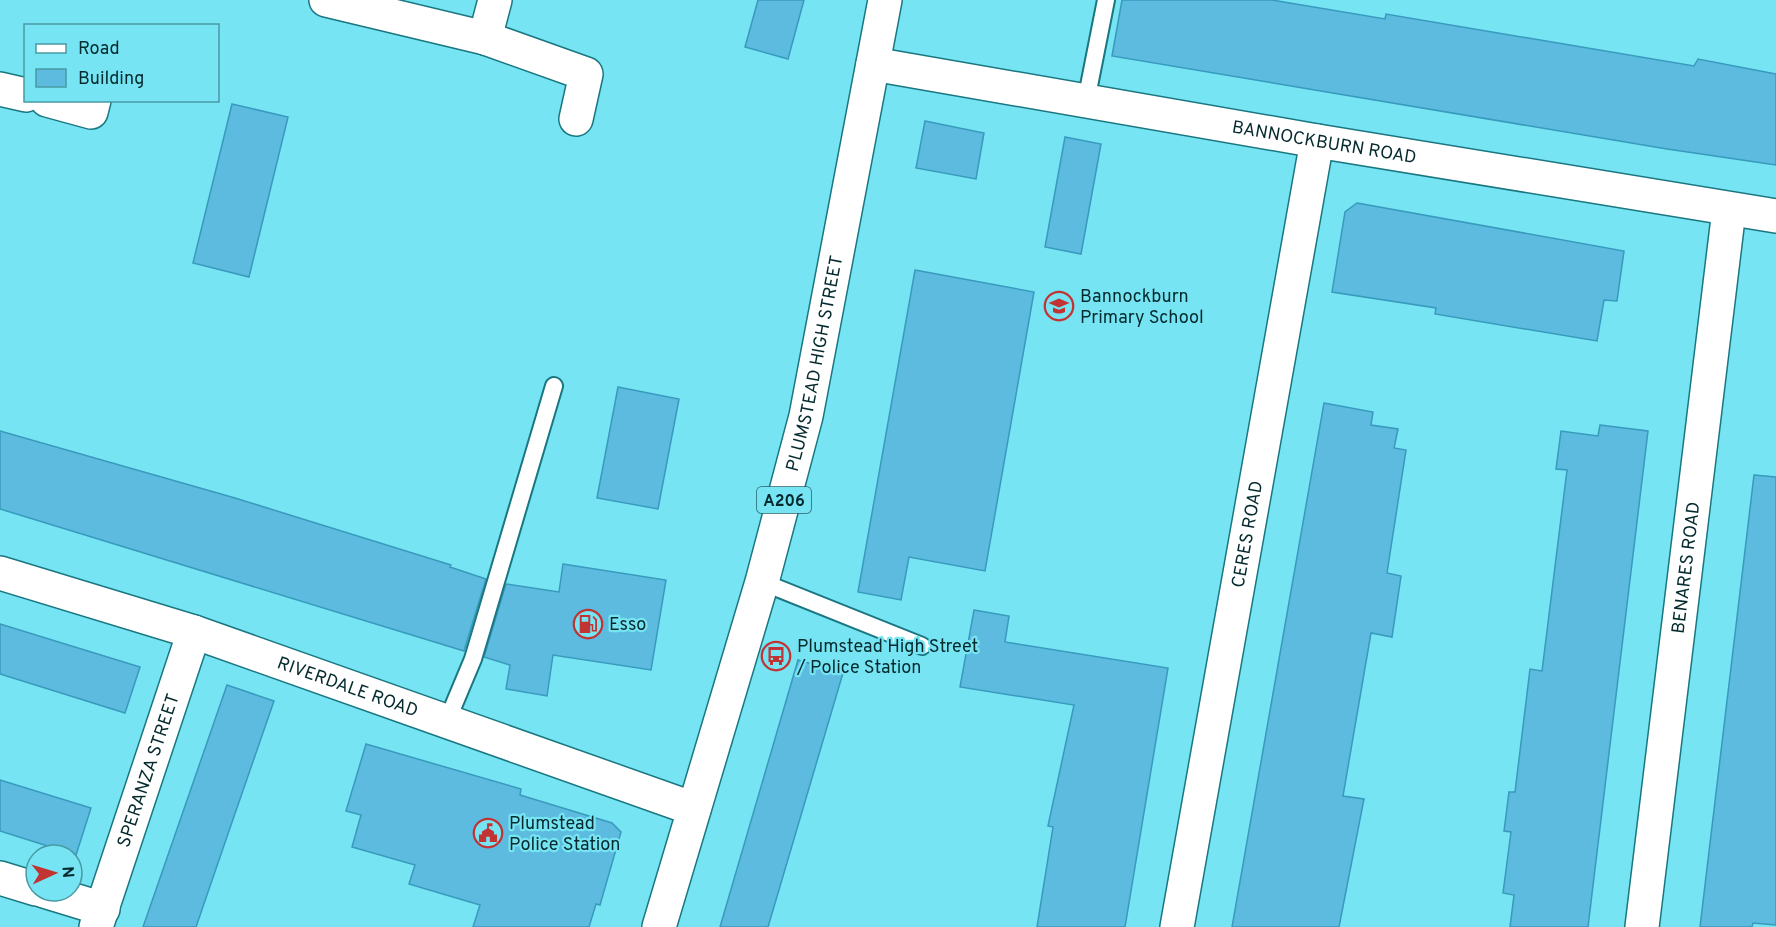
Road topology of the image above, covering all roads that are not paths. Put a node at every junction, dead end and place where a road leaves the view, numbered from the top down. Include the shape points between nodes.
1 (326, 0) edge
2 (495, 0) edge
3 (885, 0) edge
4 (1106, 0) edge
5 (485, 38) junction
6 (873, 64) junction
7 (0, 89) edge
8 (24, 95) edge
9 (1086, 101) junction
10 (54, 102) edge
11 (94, 102) edge
12 (576, 119) dead end
13 (1317, 141) junction
14 (1729, 210) junction
15 (1776, 216) edge
16 (555, 386) dead end
17 (0, 573) edge
18 (762, 582) junction
19 (194, 632) junction
20 (922, 646) dead end
21 (447, 721) junction
22 (694, 809) junction
23 (0, 878) edge
24 (24, 885) edge
25 (69, 903) edge
26 (100, 918) edge
27 (659, 927) edge
28 (1177, 927) edge
29 (1642, 927) edge

1 - 5 street
2 - 5 street
3 - 6 street, PLUMSTEAD HIGH STREET / A206
4 - 9 lane
5 - 12 street via 586,74
6 - 9 street, BANNOCKBURN ROAD
6 - 18 street, PLUMSTEAD HIGH STREET / A206 via 806,416
7 - 8 street
9 - 13 street, BANNOCKBURN ROAD
10 - 11 street via 91,112
13 - 14 street, BANNOCKBURN ROAD
13 - 28 street, CERES ROAD
14 - 15 street, BANNOCKBURN ROAD
14 - 29 street, BENARES ROAD
16 - 21 lane via 473,659
17 - 19 street, RIVERDALE ROAD
18 - 20 lane
18 - 22 street, PLUMSTEAD HIGH STREET / A206
19 - 21 street, RIVERDALE ROAD
19 - 26 street, SPERANZA STREET
21 - 22 street, RIVERDALE ROAD
22 - 27 street, PLUMSTEAD HIGH STREET / A206
23 - 24 street
25 - 26 street, SPERANZA STREET

